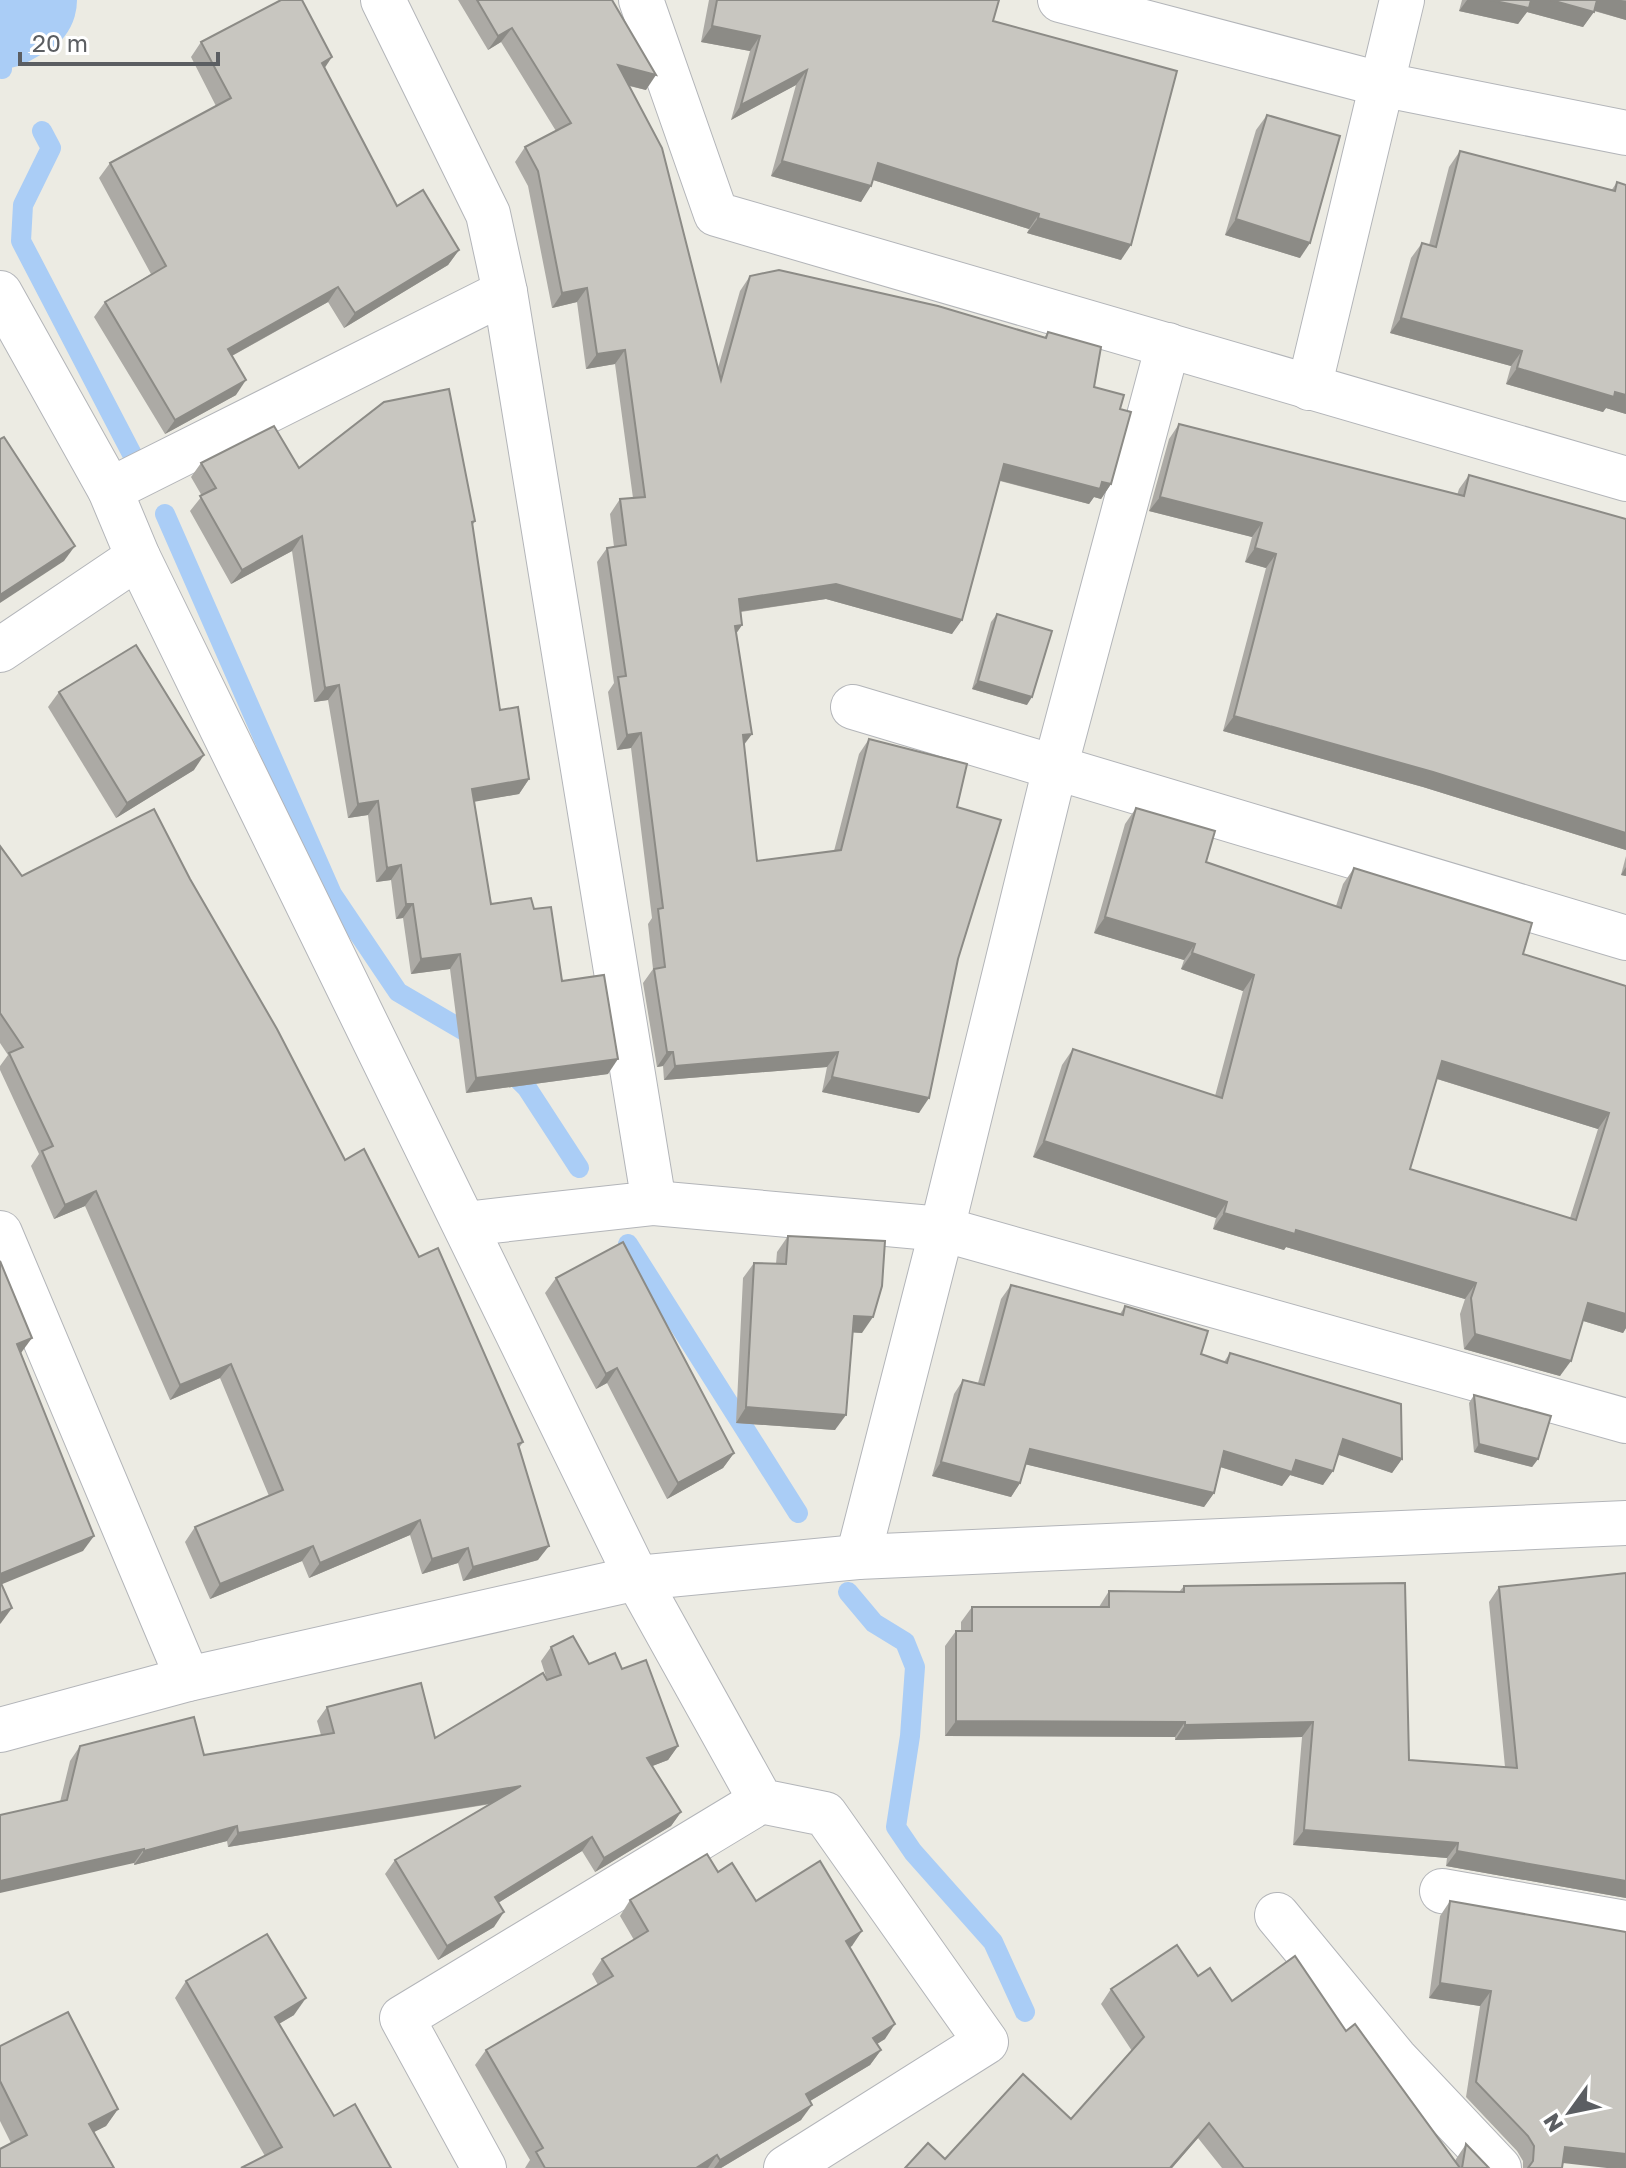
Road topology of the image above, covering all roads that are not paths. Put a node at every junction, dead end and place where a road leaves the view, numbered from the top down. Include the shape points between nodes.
1 (383, 0) edge
2 (641, 0) edge
3 (1060, 0) edge
4 (1402, 0) edge
5 (1380, 84) junction
6 (1626, 133) edge
7 (505, 292) junction
8 (0, 293) edge
9 (1168, 345) junction
10 (1309, 388) junction
11 (1626, 479) edge
12 (110, 490) junction
13 (138, 557) junction
14 (0, 650) edge
15 (853, 707) dead end
16 (1055, 768) junction
17 (1626, 938) edge
18 (654, 1203) junction
19 (465, 1224) junction
20 (942, 1229) junction
21 (0, 1233) edge
22 (1626, 1421) edge
23 (1626, 1523) edge
24 (858, 1557) junction
25 (637, 1578) junction
26 (188, 1679) junction
27 (0, 1730) edge
28 (761, 1801) junction
29 (1442, 1891) dead end
30 (1277, 1915) dead end
31 (1626, 1923) edge
32 (484, 2168) edge
33 (786, 2168) edge
34 (1499, 2168) edge

1 - 7 street via 488,214
2 - 9 street via 716,214
3 - 5 street
4 - 5 street
5 - 6 street
5 - 10 street
7 - 12 street
7 - 18 street
8 - 12 street
9 - 10 street
9 - 16 street
10 - 11 street
12 - 13 street
13 - 14 street
13 - 19 street
15 - 16 street
16 - 17 street
16 - 20 street
18 - 19 street
18 - 20 street
19 - 25 street
20 - 22 street
20 - 24 street
21 - 26 street
23 - 24 street
24 - 25 street
25 - 26 street
25 - 28 street
26 - 27 street
28 - 32 street via 402,2018
28 - 33 street via 825,1814 986,2042
29 - 31 street
30 - 34 street via 1395,2058

